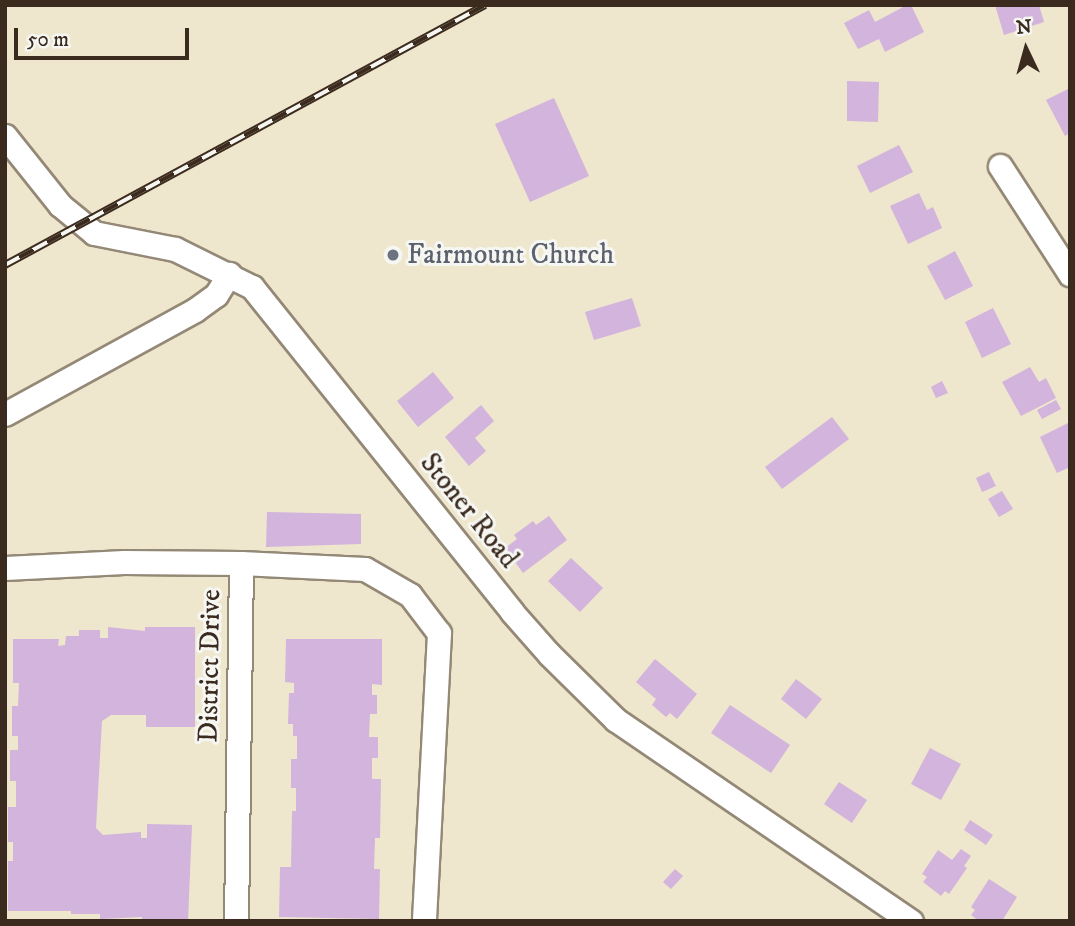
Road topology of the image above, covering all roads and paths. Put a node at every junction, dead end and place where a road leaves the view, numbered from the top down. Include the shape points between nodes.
1 (5, 136) edge
2 (1000, 166) dead end
3 (229, 274) junction
4 (1070, 274) edge
5 (5, 414) edge
6 (241, 563) junction
7 (5, 568) edge
8 (236, 921) edge
9 (424, 921) edge
10 (911, 921) edge

1 - 3 street, Stoner Road via 60,205 94,233 164,246
2 - 4 street
3 - 5 street via 216,295 195,310
3 - 10 street, Stoner Road via 264,299 512,612 616,720
6 - 7 street, District Drive
6 - 8 street, District Drive
6 - 9 street via 365,569 410,596 439,633

